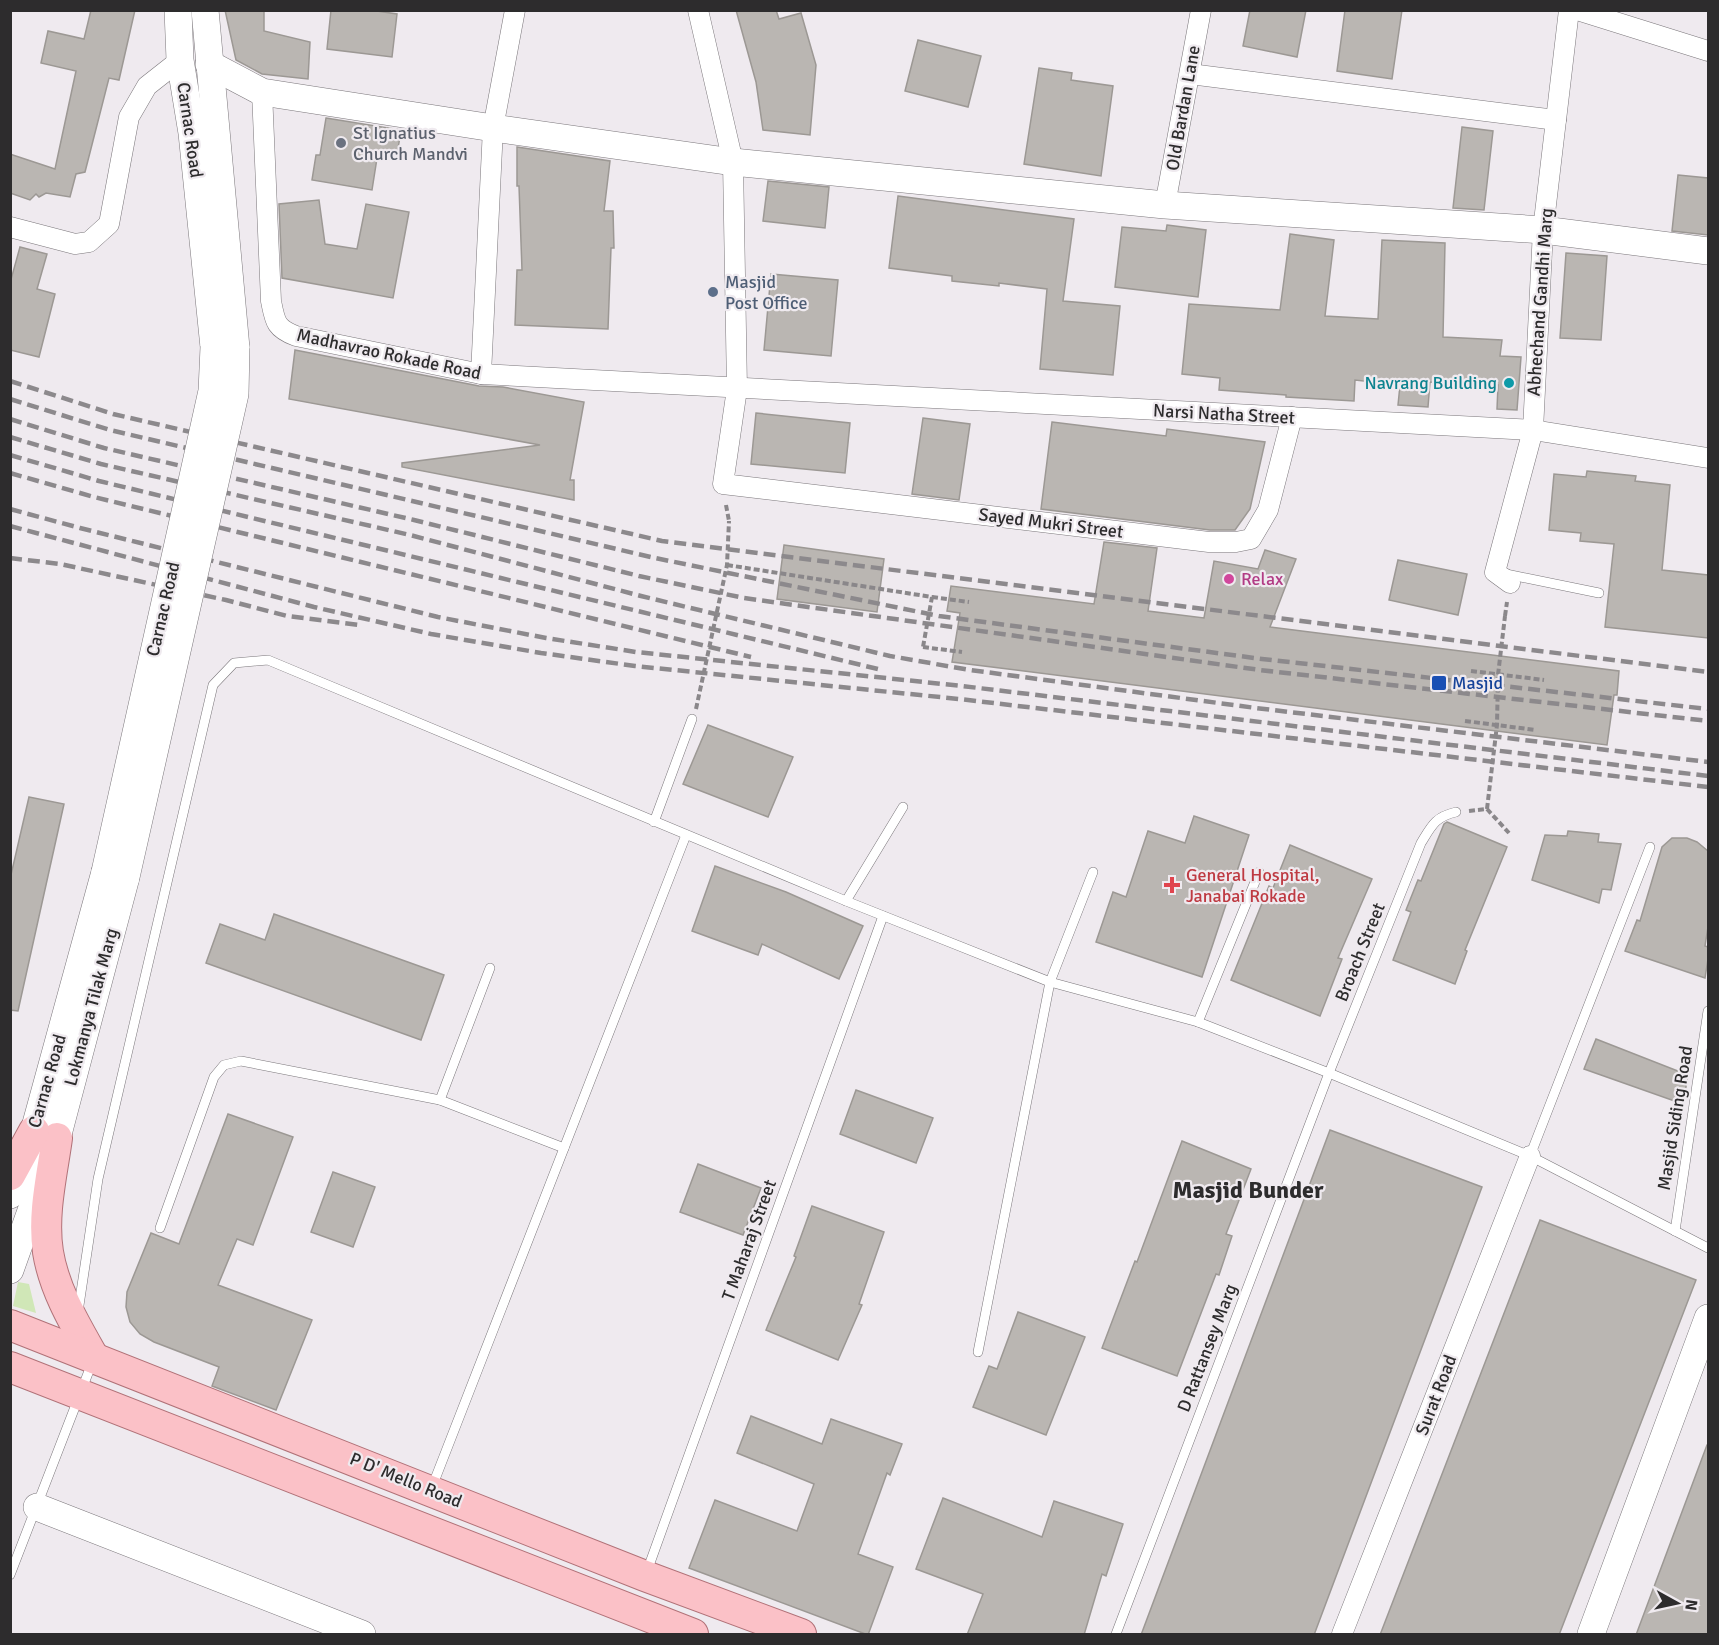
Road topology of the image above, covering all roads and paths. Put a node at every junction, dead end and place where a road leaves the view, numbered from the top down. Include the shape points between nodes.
1 (178, 10) edge
2 (205, 10) edge
3 (515, 10) edge
4 (698, 10) edge
5 (1201, 10) edge
6 (1569, 10) edge
7 (1577, 10) edge
8 (1708, 51) edge
9 (180, 60) junction
10 (209, 64) junction
11 (1190, 74) junction
12 (262, 92) junction
13 (1556, 120) junction
14 (493, 128) junction
15 (733, 162) junction
16 (1165, 205) junction
17 (10, 227) edge
18 (1543, 230) junction
19 (1708, 250) edge
20 (225, 348) junction
21 (481, 374) junction
22 (737, 388) junction
23 (1292, 417) junction
24 (1533, 430) junction
25 (1708, 458) edge
26 (729, 521) dead end
27 (727, 565) junction
28 (1502, 578) joint
29 (1599, 593) dead end
30 (932, 597) junction
31 (969, 602) dead end
32 (1505, 616) dead end
33 (962, 652) dead end
34 (1471, 671) dead end
35 (1498, 675) junction
36 (1544, 680) dead end
37 (696, 709) dead end
38 (692, 719) dead end
39 (1465, 721) dead end
40 (1497, 725) junction
41 (1536, 730) dead end
42 (903, 807) dead end
43 (1456, 812) dead end
44 (654, 822) junction
45 (1509, 833) dead end
46 (686, 835) junction
47 (1650, 846) dead end
48 (1093, 872) dead end
49 (1259, 872) dead end
50 (846, 901) junction
51 (883, 916) junction
52 (490, 968) dead end
53 (1050, 982) junction
54 (1708, 1011) edge
55 (1198, 1022) junction
56 (1329, 1073) junction
57 (440, 1100) junction
58 (46, 1134) junction
59 (564, 1148) junction
60 (1530, 1156) junction
61 (10, 1175) edge
62 (10, 1196) edge
63 (160, 1228) dead end
64 (1675, 1231) junction
65 (1708, 1248) edge
66 (10, 1270) edge
67 (1708, 1318) edge
68 (10, 1325) edge
69 (76, 1326) junction
70 (978, 1352) dead end
71 (94, 1358) junction
72 (10, 1366) edge
73 (80, 1394) junction
74 (431, 1490) junction
75 (37, 1507) junction
76 (10, 1575) edge
77 (645, 1576) junction
78 (362, 1635) edge
79 (693, 1635) edge
80 (801, 1635) edge
81 (1116, 1635) edge
82 (1342, 1635) edge
83 (1591, 1635) edge

1 - 9 street, Carnac Road
2 - 10 street, Carnac Road
3 - 14 street
4 - 15 street
5 - 11 street, Old Bardan Lane
6 - 13 street, Abhechand Gandhi Marg
7 - 8 street
9 - 17 street via 147,86 129,117 109,224 89,242 75,244
9 - 20 street, Carnac Road
10 - 12 street
10 - 20 street, Carnac Road
11 - 13 street
11 - 16 street, Old Bardan Lane
12 - 14 street
12 - 21 street, Madhavrao Rokade Road via 275,322 284,332 296,336
13 - 18 street, Abhechand Gandhi Marg
14 - 15 street
14 - 21 street
15 - 16 street
15 - 22 street
16 - 18 street
18 - 19 street
18 - 24 street, Abhechand Gandhi Marg
20 - 58 street, Carnac Road, bridge via 212,391 115,874
21 - 22 street, Madhavrao Rokade Road
22 - 23 street, Narsi Natha Street
22 - 23 street, Sayed Mukri Street via 723,484 1197,541 1251,539 1268,510
23 - 24 street, Narsi Natha Street
24 - 25 street, Narsi Natha Street
24 - 28 street, Abhechand Gandhi Marg
26 - 27 path, bridge
27 - 30 path, bridge
27 - 37 path, bridge
28 - 29 lane
30 - 31 path
30 - 33 path, bridge via 923,647
32 - 35 path, bridge
34 - 35 path
35 - 36 path
35 - 40 path, bridge
38 - 44 lane
39 - 40 path
40 - 41 path
40 - 45 path, bridge via 1487,809
42 - 50 lane
43 - 56 lane, Broach Street via 1434,822 1421,843
44 - 46 lane
44 - 69 lane via 268,660 234,663 213,684 98,1179
46 - 50 lane
46 - 59 lane
47 - 60 lane
48 - 53 lane
49 - 55 lane
50 - 51 lane
51 - 53 lane
51 - 77 lane, T Maharaj Street
52 - 57 lane
53 - 55 lane
53 - 70 lane
54 - 64 lane, Masjid Siding Road
55 - 56 lane
56 - 60 lane
56 - 81 lane, D Rattansey Marg
57 - 59 lane
57 - 63 lane via 254,1062 224,1065 214,1077
58 - 61 main road
58 - 62 street, Carnac Road
58 - 66 street, Carnac Road
58 - 69 main road via 48,1252
59 - 74 lane
60 - 64 lane
60 - 82 street, Surat Road
64 - 65 lane
67 - 83 street
68 - 71 main road, P D' Mello Road
69 - 71 main road
71 - 73 lane
71 - 74 main road, P D' Mello Road
72 - 73 main road
73 - 75 lane
73 - 79 main road
74 - 77 main road, P D' Mello Road
75 - 76 lane
75 - 78 street
77 - 80 main road, P D' Mello Road

